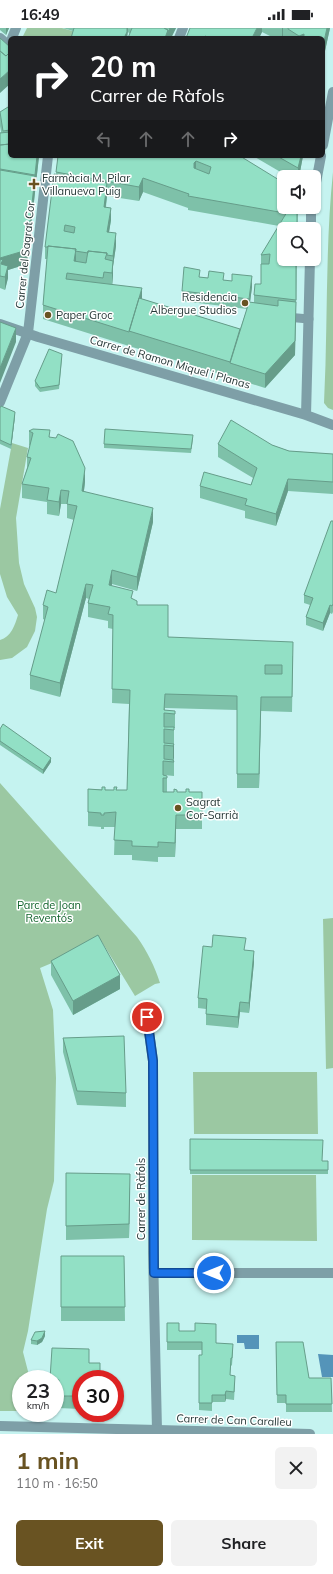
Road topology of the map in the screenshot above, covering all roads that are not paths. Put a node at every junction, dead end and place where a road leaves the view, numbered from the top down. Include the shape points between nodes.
1 (333, 92) edge
2 (325, 134) edge
3 (48, 158) edge
4 (321, 158) edge
5 (318, 170) edge
6 (310, 266) edge
7 (286, 317) edge
8 (309, 319) junction
9 (0, 324) edge
10 (28, 333) junction
11 (0, 402) edge
12 (306, 415) junction
13 (333, 425) edge
14 (147, 1017) dead end
15 (154, 1273) junction
16 (333, 1273) edge
17 (0, 1426) edge
18 (157, 1430) junction
19 (310, 1434) edge

1 - 2 street
3 - 10 street, Carrer del Sagrat Cor
4 - 5 street
6 - 8 street
7 - 8 lane
8 - 12 street
9 - 10 street, Carrer de Ramon Miquel i Planas
10 - 11 street, Carrer del Sagrat Cor
10 - 12 street, Carrer de Ramon Miquel i Planas
12 - 13 street, Carrer de Ramon Miquel i Planas
14 - 15 street, Carrer de Ràfols via 153,1061
15 - 16 street
15 - 18 street, Carrer de Ràfols
17 - 18 street, Carrer de Can Caralleu
18 - 19 street, Carrer de Can Caralleu

